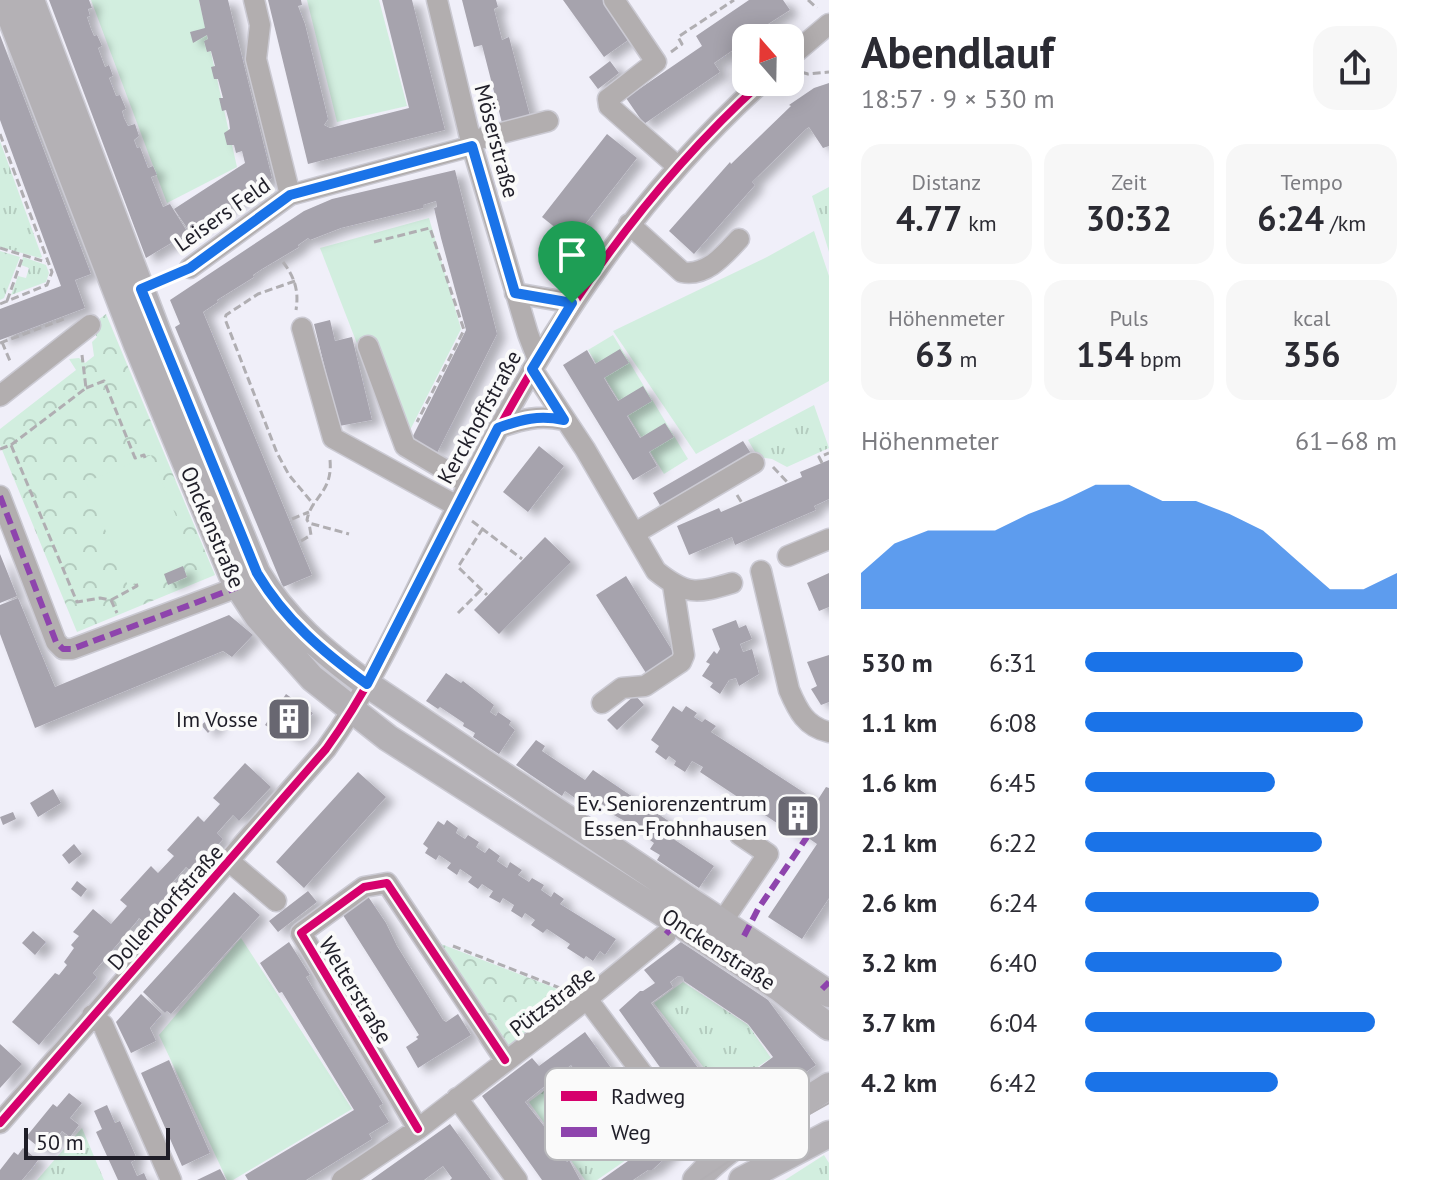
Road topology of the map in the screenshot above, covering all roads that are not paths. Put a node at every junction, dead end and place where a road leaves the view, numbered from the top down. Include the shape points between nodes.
1 (4, 0) edge
2 (31, 0) edge
3 (254, 0) edge
4 (437, 0) edge
5 (614, 0) edge
6 (829, 24) edge
7 (804, 53) edge
8 (748, 96) edge
9 (548, 121) dead end
10 (472, 143) junction
11 (677, 166) junction
12 (290, 195) junction
13 (629, 224) junction
14 (739, 239) dead end
15 (190, 268) dead end
16 (515, 293) junction
17 (572, 303) junction
18 (80, 325) road end
19 (302, 328) road end
20 (368, 346) dead end
21 (535, 364) junction
22 (0, 396) edge
23 (564, 420) junction
24 (498, 428) junction
25 (754, 463) dead end
26 (469, 484) junction
27 (0, 496) edge
28 (456, 509) junction
29 (635, 533) junction
30 (829, 539) edge
31 (788, 556) dead end
32 (761, 571) dead end
33 (732, 583) dead end
34 (673, 585) junction
35 (238, 587) junction
36 (367, 684) junction
37 (602, 703) dead end
38 (352, 710) junction
39 (829, 732) edge
40 (740, 835) dead end
41 (230, 862) junction
42 (276, 901) dead end
43 (722, 922) junction
44 (666, 934) dead end
45 (829, 994) edge
46 (587, 999) junction
47 (92, 1015) junction
48 (829, 1027) edge
49 (505, 1060) junction
50 (633, 1068) edge
51 (829, 1086) edge
52 (457, 1098) junction
53 (809, 1100) edge
54 (0, 1123) edge
55 (418, 1129) junction
56 (829, 1134) edge
57 (809, 1145) edge
58 (721, 1160) edge
59 (780, 1160) edge
60 (703, 1172) edge
61 (171, 1180) edge
62 (342, 1180) edge
63 (517, 1180) edge
64 (742, 1180) edge

1 - 35 main road, Onckenstraße via 131,331
2 - 36 main road, Onckenstraße via 154,324 257,573 294,624
3 - 12 street via 260,25 256,59
4 - 10 street, Möserstraße
5 - 11 street via 656,62 608,99 609,106
6 - 7 street
8 - 11 street, Kerckhoffstraße
9 - 10 street, Leisers Feld
10 - 12 street, Leisers Feld
10 - 16 street, Möserstraße
11 - 13 street, Kerckhoffstraße
12 - 15 street, Leisers Feld
13 - 14 street via 682,272 691,274 718,261
13 - 17 street, Kerckhoffstraße
16 - 17 street
16 - 21 street, Möserstraße
17 - 21 street, Kerckhoffstraße
18 - 22 street
19 - 28 street via 333,438
20 - 26 street via 405,446
21 - 23 street, Möserstraße
21 - 24 street, Kerckhoffstraße
23 - 24 street via 524,418
23 - 29 street, Möserstraße
24 - 26 street, Kerckhoffstraße
25 - 29 street
26 - 28 street, Kerckhoffstraße
27 - 35 street via 63,649
28 - 36 street, Kerckhoffstraße
29 - 34 street, Möserstraße via 656,571
30 - 31 street
32 - 39 street via 796,708 808,724
33 - 34 street via 695,592
34 - 37 street via 681,662 645,686 622,688
35 - 38 main road, Onckenstraße via 293,659
36 - 38 street, Kerckhoffstraße
36 - 43 main road, Onckenstraße
38 - 41 street, Dollendorfstraße via 326,749
38 - 48 main road, Onckenstraße via 779,988
40 - 43 street via 768,854
41 - 42 street
41 - 47 street, Dollendorfstraße
43 - 45 main road, Onckenstraße
44 - 46 street, Pützstraße
46 - 49 street, Pützstraße
46 - 50 street
47 - 54 street, Dollendorfstraße
47 - 61 street via 103,1025
49 - 52 street, Pützstraße
49 - 55 street, Welterstraße via 387,883 364,887 301,933
51 - 53 main road
52 - 55 street, Pützstraße
52 - 63 street
55 - 62 street, Pützstraße
56 - 57 main road
58 - 60 main road
59 - 64 main road

